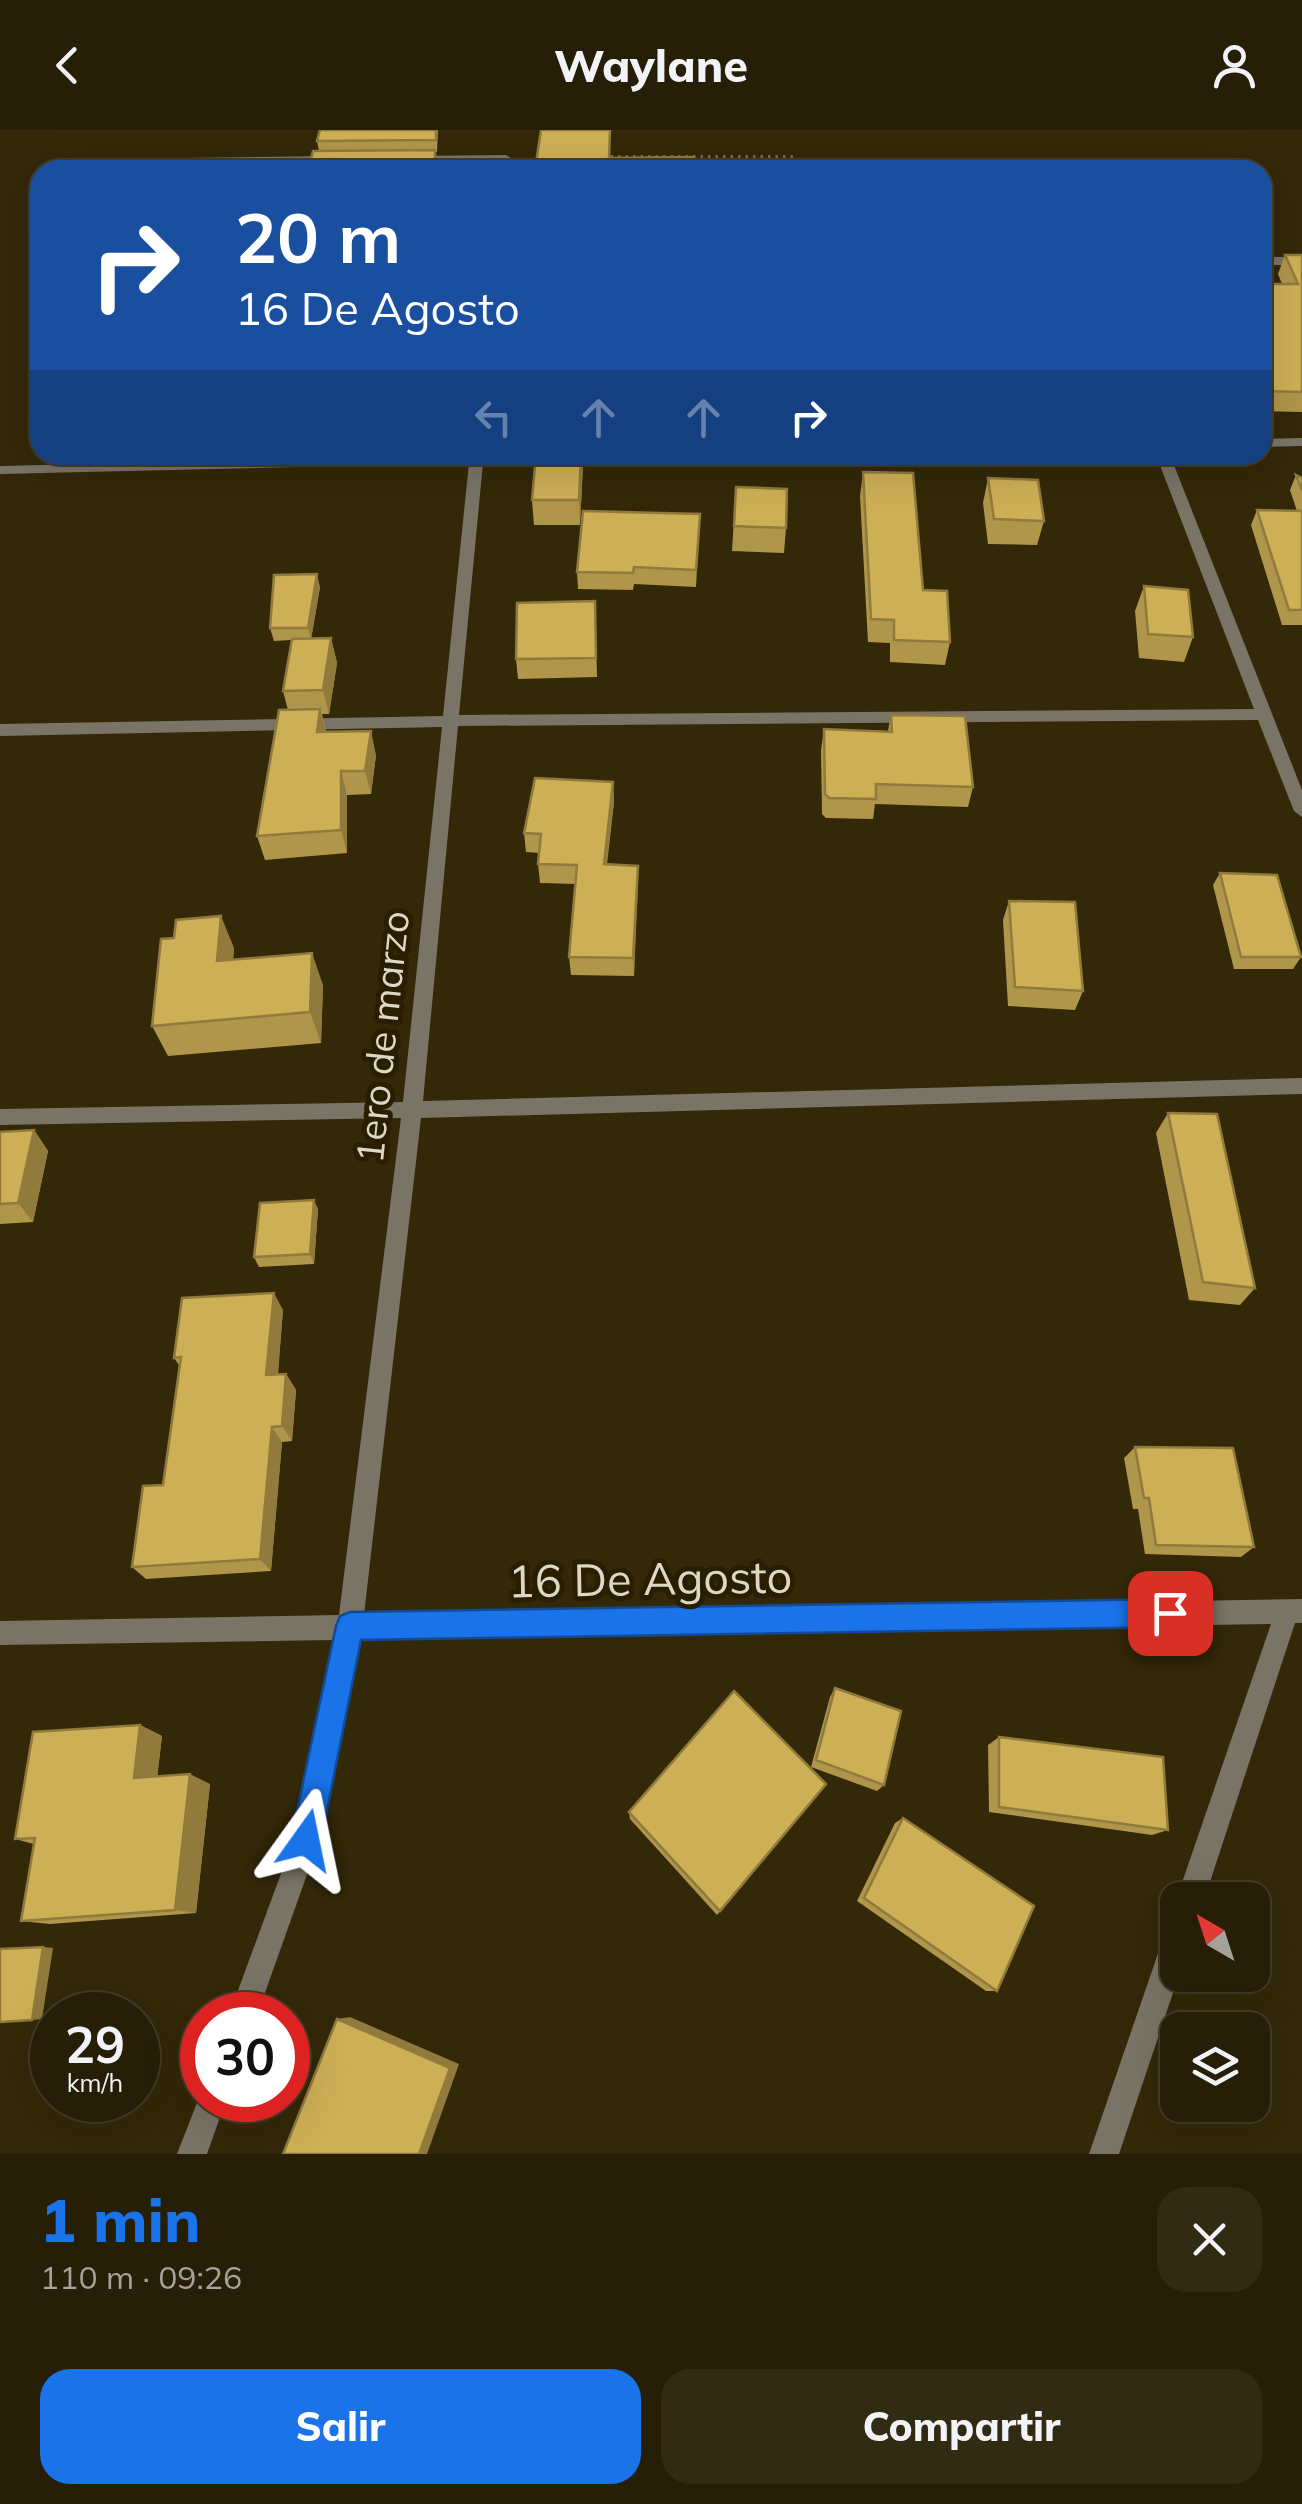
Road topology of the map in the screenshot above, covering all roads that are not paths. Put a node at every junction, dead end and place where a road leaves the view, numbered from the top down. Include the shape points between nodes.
1 (349, 159) edge
2 (388, 159) edge
3 (270, 160) edge
4 (412, 160) edge
5 (1272, 261) edge
6 (1302, 261) edge
7 (1302, 442) edge
8 (1272, 443) edge
9 (183, 465) edge
10 (475, 465) edge
11 (1167, 465) edge
12 (0, 470) edge
13 (1264, 714) junction
14 (450, 721) junction
15 (0, 730) edge
16 (1302, 811) edge
17 (1302, 1086) edge
18 (412, 1110) junction
19 (0, 1117) edge
20 (1294, 1611) edge
21 (350, 1626) junction
22 (0, 1633) edge
23 (1196, 1882) edge
24 (1160, 1989) edge
25 (250, 1992) edge
26 (204, 2122) edge
27 (192, 2154) edge
28 (1104, 2154) edge

1 - 3 street
2 - 4 street
5 - 6 street
7 - 8 street
9 - 12 street
10 - 14 street, 1ero de marzo
11 - 13 street
13 - 14 street
13 - 16 street
14 - 15 street
14 - 18 street, 1ero de marzo
17 - 18 street
18 - 19 street
18 - 21 street, 1ero de marzo
20 - 21 street, 16 De Agosto
20 - 23 street
21 - 22 street, 16 De Agosto
21 - 25 street via 306,1840
24 - 28 street
26 - 27 street

